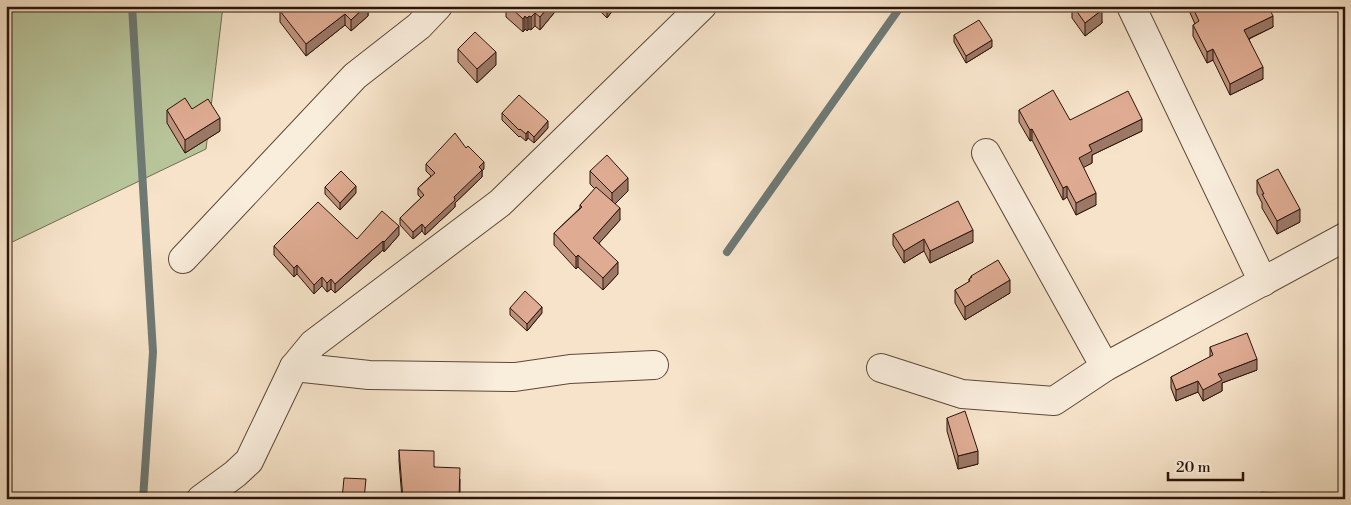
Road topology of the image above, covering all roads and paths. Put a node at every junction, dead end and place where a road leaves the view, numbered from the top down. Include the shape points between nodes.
1 (438, 6) edge
2 (1131, 6) edge
3 (694, 9) edge
4 (986, 153) dead end
5 (1345, 237) edge
6 (183, 259) dead end
7 (1263, 282) junction
8 (654, 365) dead end
9 (294, 367) junction
10 (881, 368) dead end
11 (1105, 368) junction
12 (201, 499) edge

1 - 6 street via 419,26 356,76
2 - 7 street
3 - 9 street via 500,203 313,344
4 - 11 street
5 - 7 street
7 - 11 street
8 - 9 street via 570,369 515,377 369,376
9 - 12 street via 249,461
10 - 11 street via 962,394 1054,401

